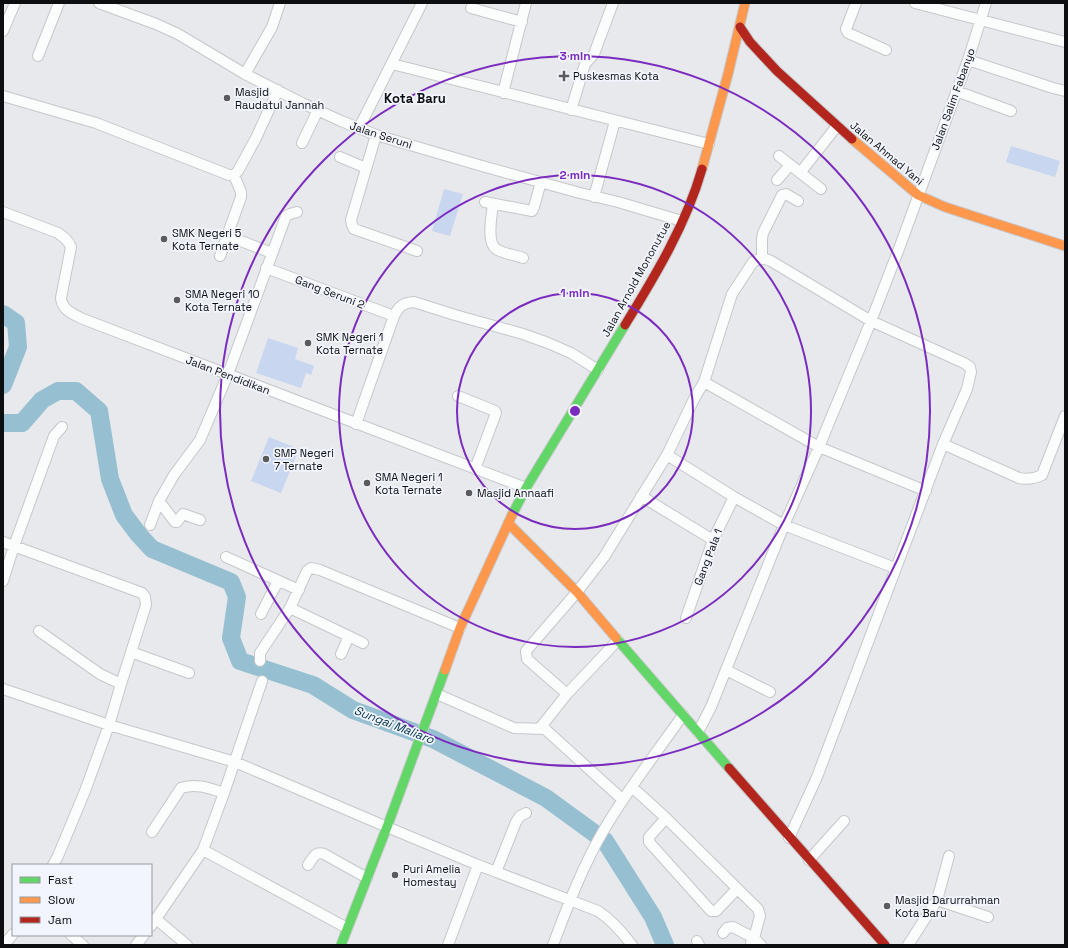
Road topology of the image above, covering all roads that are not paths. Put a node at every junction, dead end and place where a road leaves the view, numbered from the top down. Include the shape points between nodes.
1 (15, 3) edge
2 (59, 3) edge
3 (99, 3) edge
4 (280, 3) edge
5 (422, 3) edge
6 (526, 3) edge
7 (613, 3) edge
8 (745, 3) edge
9 (856, 3) edge
10 (915, 3) edge
11 (986, 3) edge
12 (471, 8) dead end
13 (981, 20) junction
14 (522, 22) junction
15 (740, 27) junction
16 (3, 31) edge
17 (1065, 42) edge
18 (886, 50) dead end
19 (38, 56) dead end
20 (968, 60) junction
21 (392, 64) junction
22 (245, 74) junction
23 (278, 90) junction
24 (956, 91) junction
25 (1065, 91) edge
26 (503, 93) junction
27 (3, 96) edge
28 (318, 110) junction
29 (571, 110) junction
30 (1012, 111) dead end
31 (615, 121) junction
32 (837, 126) junction
33 (359, 128) junction
34 (376, 135) junction
35 (302, 143) dead end
36 (709, 144) junction
37 (779, 156) dead end
38 (340, 157) dead end
39 (790, 165) junction
40 (366, 168) junction
41 (800, 173) junction
42 (234, 175) junction
43 (777, 180) dead end
44 (540, 182) junction
45 (821, 189) dead end
46 (918, 195) junction
47 (594, 197) junction
48 (798, 201) dead end
49 (3, 212) edge
50 (297, 212) dead end
51 (682, 221) junction
52 (228, 236) junction
53 (1065, 246) edge
54 (417, 251) dead end
55 (272, 253) junction
56 (220, 256) dead end
57 (523, 258) dead end
58 (762, 259) junction
59 (266, 268) junction
60 (394, 316) junction
61 (871, 320) junction
62 (598, 370) junction
63 (228, 374) junction
64 (704, 382) junction
65 (458, 396) dead end
66 (1065, 416) edge
67 (356, 424) junction
68 (62, 427) dead end
69 (943, 444) junction
70 (819, 447) junction
71 (667, 455) junction
72 (475, 469) junction
73 (526, 488) junction
74 (926, 491) junction
75 (641, 496) junction
76 (734, 497) junction
77 (159, 501) junction
78 (200, 520) dead end
79 (508, 523) junction
80 (150, 525) dead end
81 (784, 525) junction
82 (713, 540) junction
83 (3, 542) edge
84 (14, 546) junction
85 (226, 558) dead end
86 (895, 568) junction
87 (278, 580) junction
88 (3, 581) edge
89 (298, 590) junction
90 (577, 592) junction
91 (290, 608) junction
92 (261, 614) dead end
93 (686, 618) dead end
94 (460, 628) junction
95 (39, 632) dead end
96 (349, 636) junction
97 (618, 640) junction
98 (363, 643) dead end
99 (131, 652) junction
100 (341, 654) dead end
101 (260, 661) dead end
102 (726, 670) junction
103 (189, 673) dead end
104 (262, 681) dead end
105 (120, 684) junction
106 (3, 689) edge
107 (770, 692) dead end
108 (436, 694) junction
109 (567, 694) junction
110 (683, 715) junction
111 (109, 725) junction
112 (540, 728) junction
113 (698, 732) junction
114 (235, 762) junction
115 (632, 787) junction
116 (224, 793) junction
117 (623, 800) junction
118 (526, 813) dead end
119 (666, 818) junction
120 (844, 821) dead end
121 (386, 827) junction
122 (152, 832) dead end
123 (789, 838) junction
124 (203, 850) junction
125 (949, 856) dead end
126 (809, 860) junction
127 (54, 864) edge
128 (308, 864) dead end
129 (478, 864) junction
130 (496, 872) junction
131 (367, 878) junction
132 (737, 889) junction
133 (570, 900) junction
134 (938, 900) junction
135 (988, 917) dead end
136 (154, 922) edge
137 (347, 928) junction
138 (723, 934) dead end
139 (12, 935) edge
140 (72, 936) edge
141 (143, 936) edge
142 (755, 943) edge
143 (4, 945) edge
144 (83, 945) edge
145 (136, 945) edge
146 (187, 945) edge
147 (341, 945) edge
148 (448, 945) edge
149 (552, 945) edge
150 (632, 945) edge
151 (885, 945) edge
152 (908, 945) edge

1 - 16 street
2 - 19 street
3 - 22 street, Jalan Seruni via 178,34
4 - 22 street via 272,26
5 - 21 street
6 - 14 street
7 - 29 street via 594,54 585,64
8 - 15 main road, Jalan Arnold Mononutue
9 - 18 street via 846,29 848,33
10 - 13 street
11 - 13 street, Jalan Salim Fabanyo
12 - 14 street
13 - 17 street
13 - 20 street, Jalan Salim Fabanyo
14 - 26 street
15 - 32 main road, Jalan Ahmad Yani via 758,56
15 - 36 main road, Jalan Arnold Mononutue via 735,60
20 - 24 street, Jalan Salim Fabanyo
20 - 25 street
21 - 26 street
21 - 33 street
22 - 23 street, Jalan Seruni
23 - 28 street, Jalan Seruni
23 - 42 street via 252,145
24 - 30 street
24 - 46 street, Jalan Salim Fabanyo
26 - 29 street
27 - 42 street via 96,123
28 - 33 street, Jalan Seruni
28 - 35 street
29 - 31 street
31 - 36 street
31 - 47 street
32 - 41 street
32 - 46 main road, Jalan Ahmad Yani
33 - 34 street, Jalan Seruni
34 - 40 street
34 - 44 street, Jalan Seruni
36 - 51 main road, Jalan Arnold Mononutue
37 - 39 street
38 - 40 street
39 - 41 street
39 - 43 street
40 - 54 street via 351,220 352,225 354,228
41 - 45 street
42 - 52 street via 241,197
44 - 47 street, Jalan Seruni
44 - 57 street via 532,210 489,203 491,241 494,247
46 - 53 main road, Jalan Ahmad Yani via 945,207
46 - 61 street, Jalan Salim Fabanyo
47 - 51 street, Jalan Seruni
48 - 58 street via 786,194 782,195 763,233
49 - 63 street, Jalan Pendidikan via 58,233 68,241 70,247 61,298 65,310 148,345
50 - 55 street via 286,216
51 - 62 main road, Jalan Arnold Mononutue via 645,292
52 - 55 street
52 - 56 street
55 - 59 street
58 - 61 street via 772,261
58 - 64 street via 753,262 732,294
59 - 60 street, Gang Seruni 2
59 - 63 street
60 - 62 street via 403,304 414,302 548,343 571,353
60 - 67 street
61 - 69 street via 970,367 971,378
61 - 70 street, Jalan Salim Fabanyo
62 - 73 main road, Jalan Arnold Mononutue
63 - 67 street, Jalan Pendidikan
63 - 77 street via 200,440
64 - 70 street
64 - 71 street
65 - 72 street via 496,413
66 - 69 street via 1042,475 1036,478 1019,478
67 - 72 street, Jalan Pendidikan
68 - 84 street via 54,436
69 - 74 street
70 - 74 street
70 - 81 street, Jalan Salim Fabanyo
71 - 75 street
71 - 76 street
72 - 73 street, Jalan Pendidikan
73 - 79 main road, Jalan Arnold Mononutue
74 - 86 street
75 - 82 street
75 - 90 street via 604,557
76 - 81 street
76 - 82 street, Gang Pala 1
77 - 78 street via 175,522 183,514
77 - 80 street
79 - 90 main road
79 - 94 main road, Jalan Arnold Mononutue
81 - 86 street
81 - 102 street, Jalan Salim Fabanyo
82 - 93 street, Gang Pala 1
83 - 84 street
84 - 88 street
84 - 99 street via 142,593 146,605
85 - 87 street
86 - 123 street via 817,777
87 - 89 street
87 - 92 street
89 - 91 street
89 - 94 street via 307,571 314,568
90 - 97 main road
90 - 109 street via 525,653 526,659
91 - 96 street
91 - 101 street via 260,653
94 - 108 main road, Jalan Arnold Mononutue
95 - 105 street via 100,674
96 - 98 street
96 - 100 street
97 - 109 street
97 - 110 main road
99 - 103 street
99 - 105 street
102 - 107 street
102 - 113 street, Jalan Salim Fabanyo
104 - 114 street
105 - 111 street
106 - 111 street
108 - 112 street via 514,728
108 - 121 main road, Jalan Arnold Mononutue
109 - 112 street
110 - 113 main road
110 - 115 street
111 - 114 street
111 - 127 street via 86,791
112 - 117 street via 548,730
113 - 123 main road
114 - 116 street
114 - 121 street
115 - 117 street
115 - 119 street
116 - 122 street via 203,786 181,788
116 - 124 street
117 - 133 street via 595,846
118 - 130 street via 516,822
119 - 132 street
119 - 132 street via 649,837 649,842 711,911 716,911
120 - 126 street
121 - 129 street
121 - 131 main road, Jalan Arnold Mononutue
123 - 126 main road
124 - 136 street
124 - 137 street
125 - 134 street
126 - 151 main road
128 - 131 street via 319,853
129 - 130 street
129 - 148 street
130 - 133 street
131 - 137 main road, Jalan Arnold Mononutue
132 - 142 street via 760,912
133 - 149 street
133 - 150 street via 606,916
134 - 135 street
134 - 152 street
136 - 146 street
137 - 147 main road, Jalan Arnold Mononutue
138 - 142 street via 730,927
139 - 143 street
140 - 144 street
141 - 145 street

